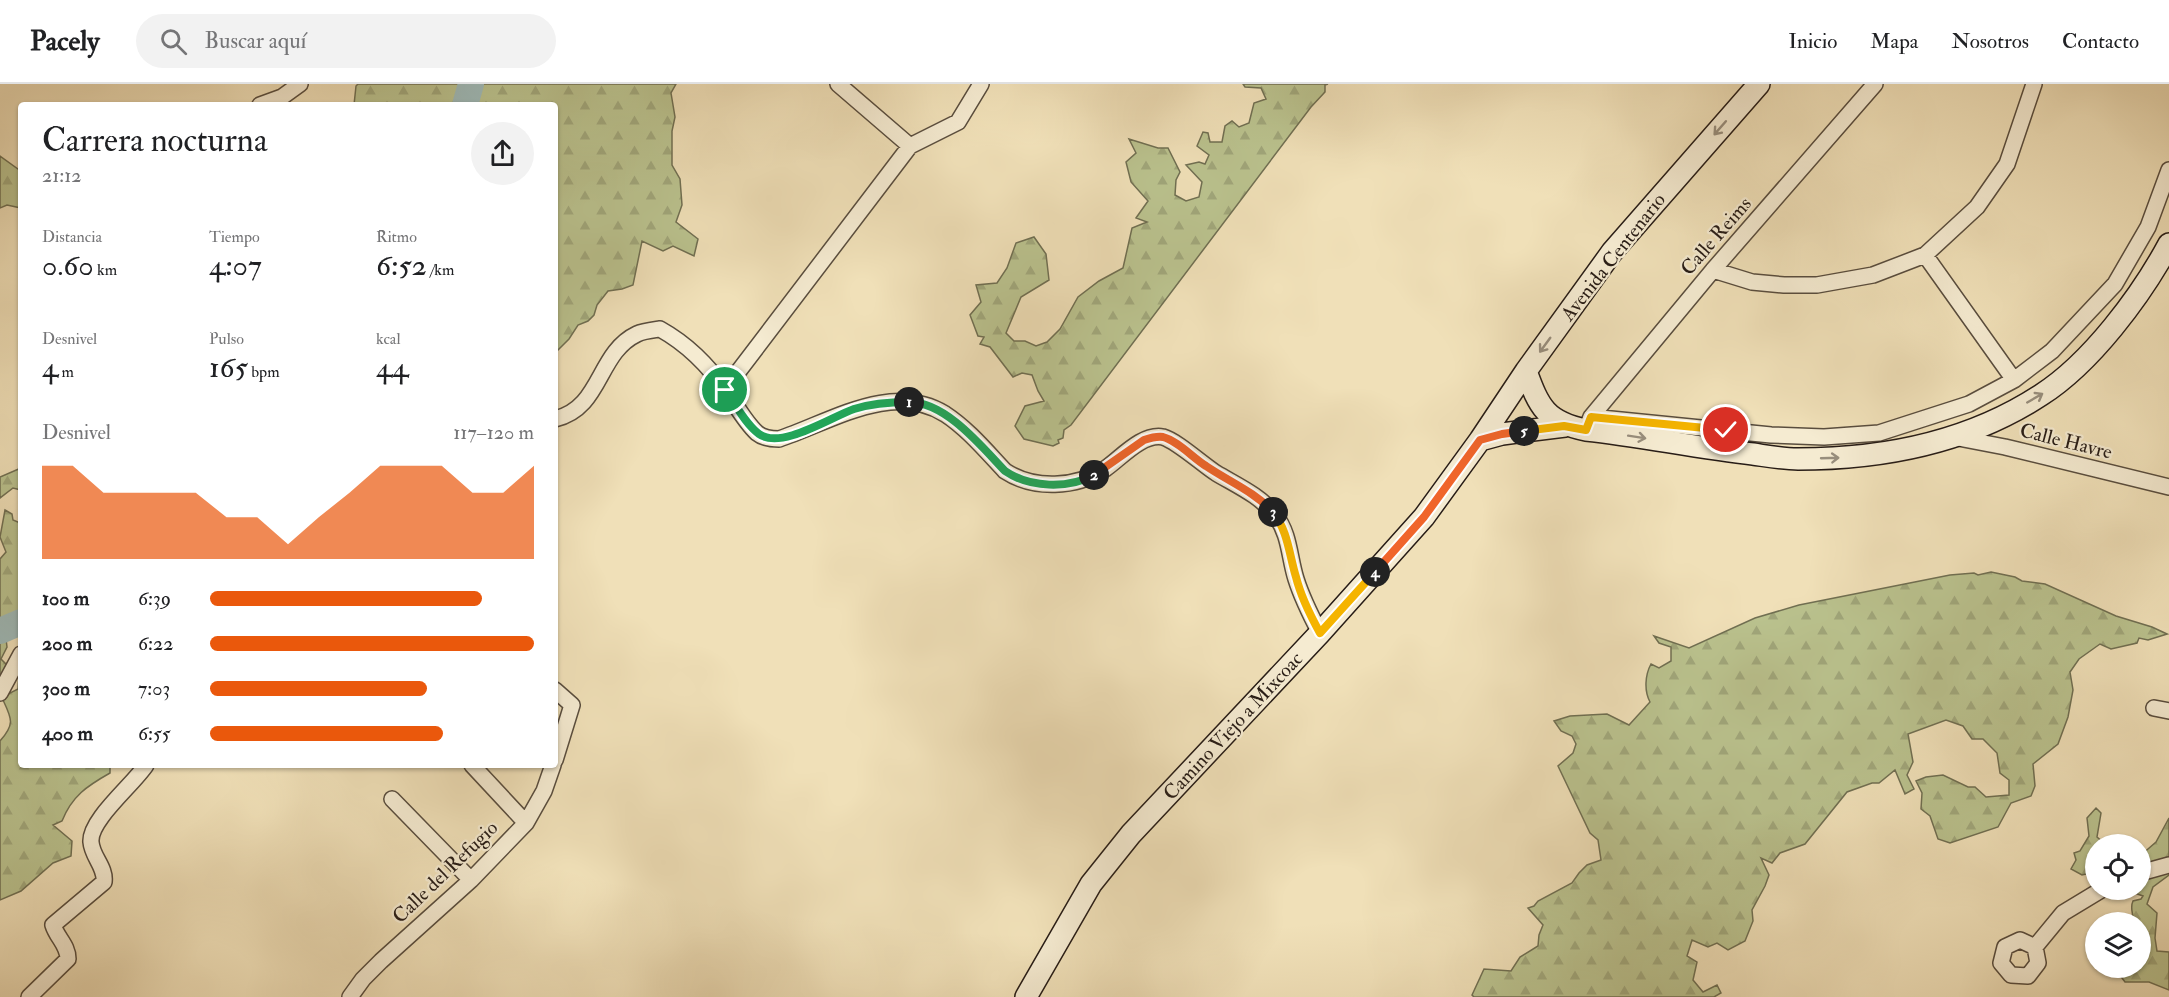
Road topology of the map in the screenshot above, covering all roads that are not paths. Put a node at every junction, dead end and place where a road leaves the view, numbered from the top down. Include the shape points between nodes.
1 (300, 84) edge
2 (838, 84) edge
3 (981, 84) edge
4 (1759, 84) edge
5 (1875, 84) edge
6 (2034, 84) edge
7 (268, 102) edge
8 (910, 146) junction
9 (2169, 170) edge
10 (2169, 244) edge
11 (1925, 255) junction
12 (1713, 270) junction
13 (1526, 371) junction
14 (2014, 380) junction
15 (725, 390) junction
16 (558, 417) edge
17 (1588, 424) junction
18 (1564, 426) junction
19 (1953, 437) junction
20 (1480, 440) junction
21 (2169, 487) edge
22 (1320, 633) junction
23 (18, 660) edge
24 (0, 693) edge
25 (558, 693) edge
26 (558, 747) edge
27 (144, 768) edge
28 (475, 768) edge
29 (551, 768) edge
30 (392, 799) dead end
31 (526, 823) junction
32 (2168, 868) edge
33 (2151, 871) edge
34 (471, 880) junction
35 (2085, 900) edge
36 (2035, 947) dead end
37 (29, 997) edge
38 (350, 997) edge
39 (1026, 997) edge

1 - 7 street
2 - 8 street
3 - 8 street via 958,122
4 -> 13 main road, Avenida Centenario via 1612,252
5 - 12 street, Calle Reims
6 - 11 street via 2007,164 1977,207
8 - 15 street
9 - 14 street via 2148,227 2115,284 2052,351
19 -> 10 main road via 2041,395 2073,370 2128,309
11 - 12 street via 1874,275 1817,285 1752,282
11 - 14 street
12 - 17 street, Calle Reims
13 - 18 main road via 1535,398 1544,411
13 - 20 main road, Avenida Centenario
14 - 17 street via 1969,404 1879,433 1824,437
15 - 16 street via 677,338 660,329 637,333 621,346 579,409
15 - 22 street via 754,429 769,439 801,432 854,409 884,402 916,402 944,414 1005,471 1033,483 1088,478 1144,440 1170,440 1275,513 1287,537 1296,579
17 - 18 main road
17 -> 19 main road via 1723,451 1796,459 1871,456
18 - 20 main road
19 - 21 street, Calle Havre
20 - 22 main road, Camino Viejo a Mixcoac via 1424,517
22 - 39 main road, Camino Viejo a Mixcoac via 1131,834 1091,884
23 - 24 street
25 - 26 street, Calle del Refugio via 572,705
27 - 37 street via 92,833 91,842 105,875 104,882 53,925 68,959
28 - 31 street
29 - 31 street, Calle del Refugio via 544,791
30 - 34 street
31 - 34 street, Calle del Refugio
32 - 33 street
34 - 38 street, Calle del Refugio via 381,961
35 - 36 street via 2064,913

